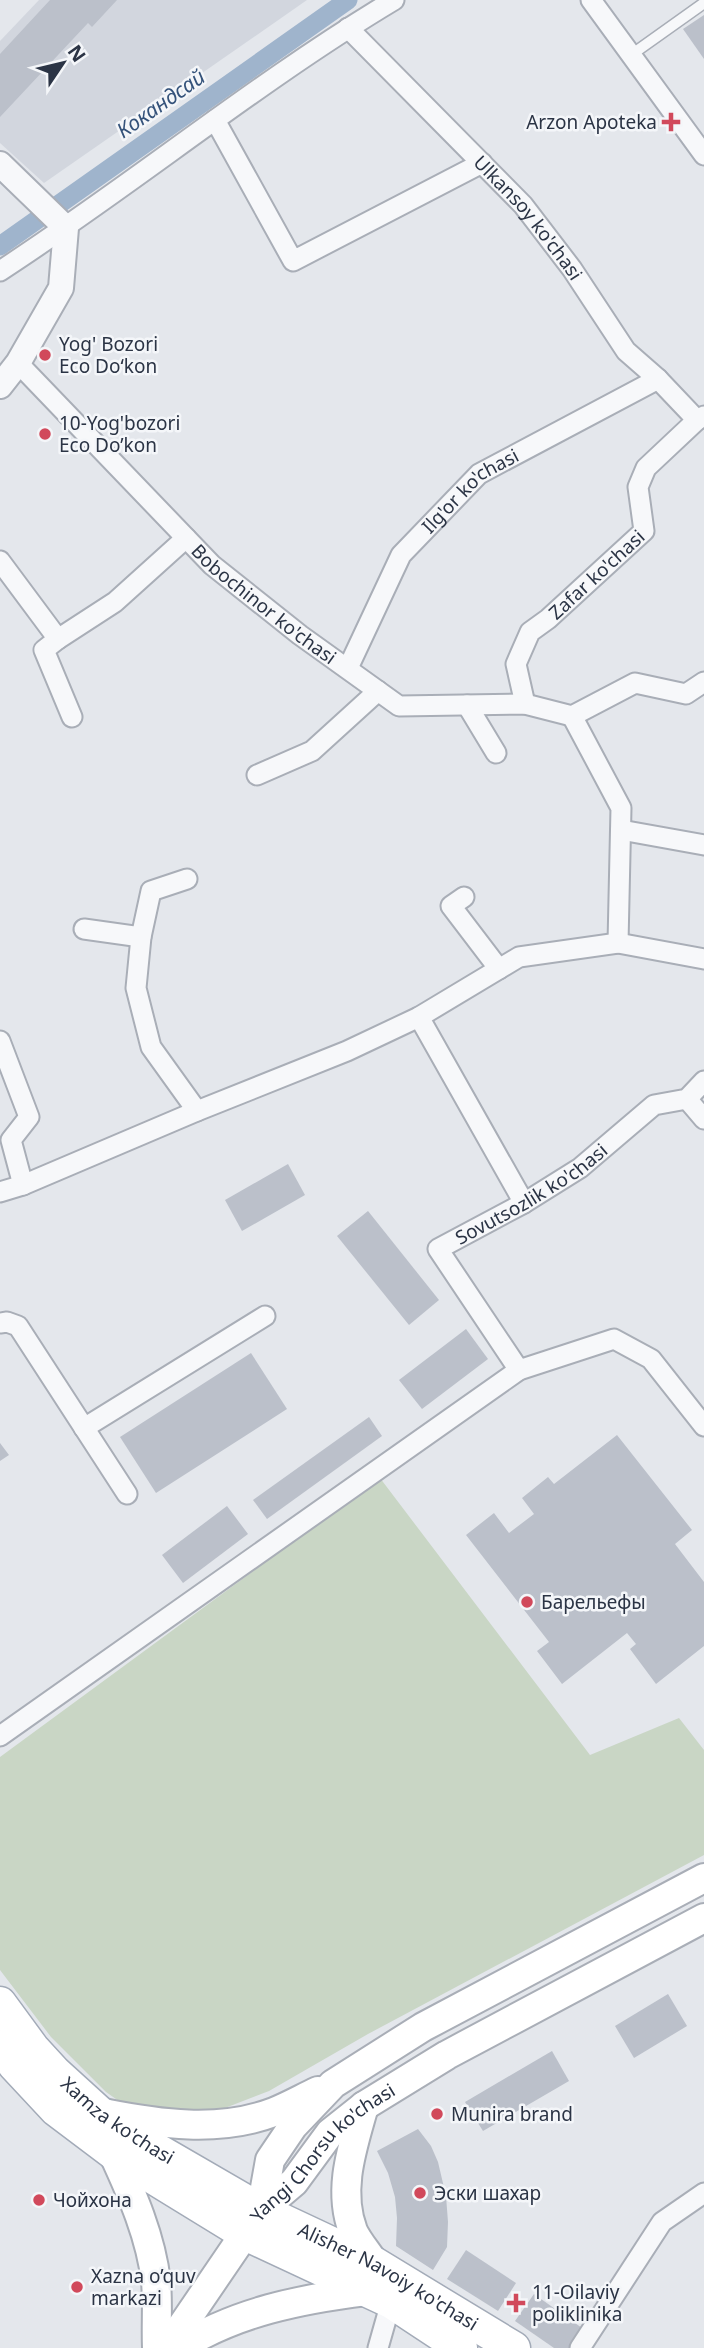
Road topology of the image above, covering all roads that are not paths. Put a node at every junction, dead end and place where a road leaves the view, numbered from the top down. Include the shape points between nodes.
1 (394, 0) edge
2 (591, 0) edge
3 (704, 3) edge
4 (348, 28) junction
5 (631, 55) junction
6 (215, 120) junction
7 (704, 155) edge
8 (482, 163) junction
9 (0, 164) edge
10 (66, 228) junction
11 (0, 271) edge
12 (19, 363) junction
13 (658, 379) junction
14 (0, 386) edge
15 (701, 418) edge
16 (186, 538) junction
17 (0, 561) edge
18 (58, 639) junction
19 (348, 668) junction
20 (704, 682) edge
21 (378, 691) junction
22 (525, 704) junction
23 (467, 705) junction
24 (572, 716) junction
25 (72, 717) dead end
26 (496, 753) dead end
27 (257, 775) dead end
28 (621, 830) junction
29 (704, 845) edge
30 (187, 879) dead end
31 (464, 897) dead end
32 (84, 929) dead end
33 (141, 937) junction
34 (618, 943) junction
35 (704, 959) edge
36 (499, 969) junction
37 (419, 1017) junction
38 (0, 1041) edge
39 (704, 1081) edge
40 (687, 1099) junction
41 (197, 1111) junction
42 (704, 1119) edge
43 (23, 1185) junction
44 (0, 1192) edge
45 (524, 1203) junction
46 (265, 1317) dead end
47 (0, 1322) edge
48 (519, 1370) junction
49 (701, 1418) edge
50 (84, 1428) junction
51 (127, 1494) dead end
52 (0, 1736) edge
53 (704, 1878) edge
54 (704, 1918) edge
55 (0, 2003) edge
56 (0, 2046) edge
57 (333, 2084) junction
58 (364, 2106) junction
59 (99, 2112) junction
60 (113, 2153) junction
61 (704, 2193) edge
62 (253, 2222) junction
63 (377, 2286) junction
64 (157, 2348) edge
65 (167, 2348) edge
66 (179, 2348) edge
67 (378, 2348) edge
68 (461, 2348) edge
69 (514, 2348) edge
70 (580, 2348) edge

1 - 4 street
2 - 5 street
3 - 5 lane
4 - 6 street
4 - 8 street, Ulkansoy ko'chasi
5 - 7 street
6 - 8 street via 293,261
6 - 10 street
8 - 13 street, Ulkansoy ko'chasi via 523,205 626,351
9 - 10 street
10 - 11 street
10 - 12 street via 61,288
12 - 14 street
12 - 16 street, Bobochinor ko'chasi
13 - 15 street, Ulkansoy ko'chasi
13 - 19 street, Ilg'or ko'chasi via 479,474 401,555
15 - 22 street, Zafar ko'chasi via 646,468 638,487 644,531 530,632 516,664
16 - 18 street via 115,602
16 - 19 street, Bobochinor ko'chasi via 212,565
17 - 18 street
18 - 25 street via 44,650
19 - 21 street, Bobochinor ko'chasi
20 - 24 street via 686,694 635,683
21 - 23 street, Bobochinor ko'chasi via 399,706
21 - 27 street via 312,751
22 - 23 street, Bobochinor ko'chasi
22 - 24 street, Bobochinor ko'chasi
23 - 26 street
24 - 28 street via 621,808
28 - 29 street
28 - 34 street
30 - 33 street via 151,891
31 - 36 street via 451,906
32 - 33 street
33 - 41 street via 136,988 151,1046
34 - 35 street
34 - 36 street via 519,957
36 - 37 street
37 - 41 street
37 - 45 street
38 - 43 street via 29,1117 11,1140
39 - 40 street
40 - 42 street
40 - 45 street, Sovutsozlik ko'chasi via 654,1105 580,1168
41 - 43 street
43 - 44 street
45 - 48 street, Sovutsozlik ko'chasi via 438,1249
46 - 50 street
47 - 50 street via 18,1326
48 - 49 street via 614,1339 651,1359
48 - 52 street
50 - 51 street
53 - 57 main road, Yangi Chorsu ko'chasi via 423,2027
54 - 58 main road, Yangi Chorsu ko'chasi via 447,2055
55 - 59 main road, Xamza ko'chasi via 33,2049
56 - 60 main road, Xamza ko'chasi via 56,2110
57 - 59 main road via 273,2113 230,2122 145,2122
57 - 62 main road, Yangi Chorsu ko'chasi via 293,2126 270,2160
58 - 62 main road, Yangi Chorsu ko'chasi via 330,2133 294,2182
58 - 63 main road via 347,2168 347,2198 353,2231
59 - 62 main road, Xamza ko'chasi
60 - 62 main road, Xamza ko'chasi
60 - 64 main road via 134,2197 156,2283
61 - 70 street via 662,2222
62 - 63 main road, Alisher Navoiy ko'chasi
62 - 65 main road
63 - 66 main road via 238,2318
63 - 67 street
63 - 68 main road, Alisher Navoiy ko'chasi
63 - 69 main road, Alisher Navoiy ko'chasi

